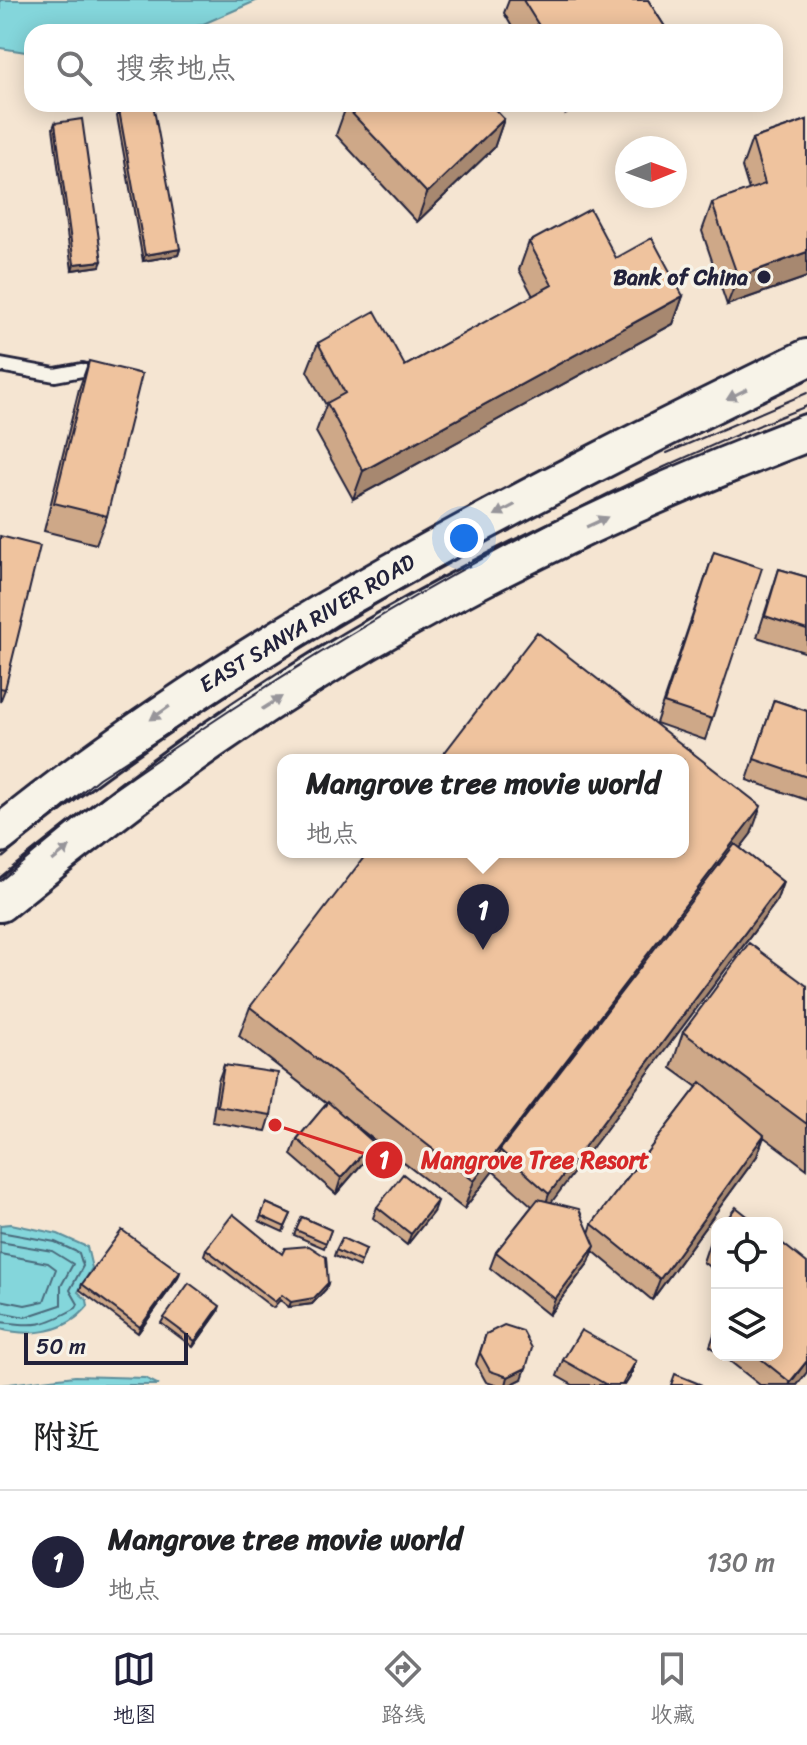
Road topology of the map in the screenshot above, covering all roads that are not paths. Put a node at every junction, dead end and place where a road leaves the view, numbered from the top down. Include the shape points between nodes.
1 (807, 358) edge
2 (0, 365) edge
3 (111, 378) edge
4 (807, 433) edge
5 (0, 834) edge
6 (0, 903) edge

1 -> 5 main road, EAST SANYA RIVER ROAD via 434,547 271,642 101,755
2 - 3 lane via 55,375 82,370
6 -> 4 main road via 214,739 409,619 553,542

